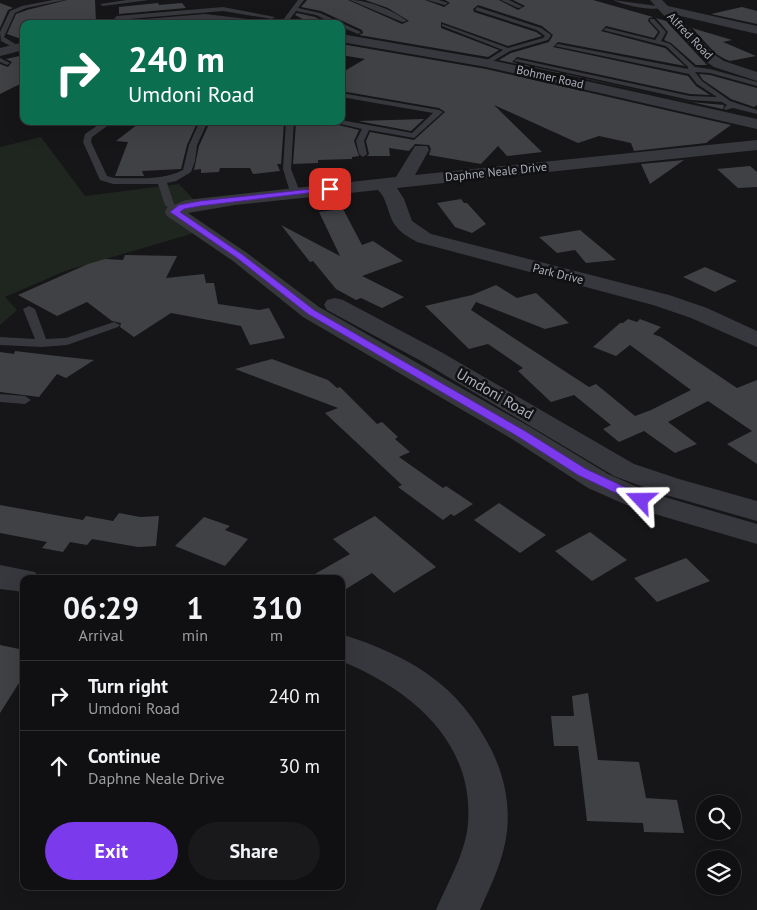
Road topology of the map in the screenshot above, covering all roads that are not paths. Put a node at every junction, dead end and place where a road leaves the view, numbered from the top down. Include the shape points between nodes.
1 (62, 0) edge
2 (146, 0) edge
3 (301, 0) edge
4 (353, 0) edge
5 (430, 0) edge
6 (504, 0) edge
7 (616, 0) edge
8 (445, 3) dead end
9 (103, 4) dead end
10 (660, 5) edge
11 (180, 6) dead end
12 (520, 7) dead end
13 (477, 9) dead end
14 (294, 10) junction
15 (186, 16) junction
16 (272, 17) dead end
17 (117, 18) dead end
18 (171, 20) edge
19 (233, 20) edge
20 (285, 20) edge
21 (331, 20) edge
22 (652, 20) dead end
23 (404, 21) dead end
24 (444, 25) dead end
25 (345, 26) edge
26 (606, 30) dead end
27 (757, 30) edge
28 (358, 32) dead end
29 (345, 39) edge
30 (657, 42) junction
31 (558, 46) dead end
32 (20, 47) edge
33 (20, 48) edge
34 (508, 50) junction
35 (2, 58) edge
36 (517, 60) dead end
37 (486, 62) junction
38 (691, 71) junction
39 (469, 75) dead end
40 (757, 77) edge
41 (757, 84) edge
42 (345, 96) edge
43 (724, 107) junction
44 (757, 112) edge
45 (345, 124) edge
46 (757, 124) edge
47 (104, 125) edge
48 (202, 125) edge
49 (290, 125) edge
50 (366, 129) junction
51 (757, 145) edge
52 (421, 150) dead end
53 (363, 154) dead end
54 (162, 180) junction
55 (393, 183) junction
56 (295, 192) junction
57 (176, 210) junction
58 (240, 256) junction
59 (29, 309) dead end
60 (114, 325) dead end
61 (757, 340) edge
62 (0, 341) edge
63 (42, 343) junction
64 (0, 398) edge
65 (25, 400) dead end
66 (757, 511) edge
67 (757, 534) edge
68 (0, 577) edge
69 (20, 580) edge
70 (345, 649) edge
71 (458, 910) edge

1 - 32 lane via 12,12 2,37
2 - 9 lane
3 - 14 lane
4 - 23 lane
5 - 8 lane
6 - 12 lane
7 - 10 lane via 641,6
10 - 27 street
10 - 40 street, Alfred Road via 718,64
11 - 15 lane
13 - 34 lane via 539,29 548,35 546,39
14 - 20 lane
14 - 21 lane via 314,12
15 - 16 lane via 223,9
15 - 17 lane
15 - 18 street
15 - 19 street
22 - 30 lane via 663,34
24 - 34 lane
25 - 28 lane
26 - 30 lane
29 - 37 street, Bohmer Road
30 - 38 lane via 671,47
31 - 38 lane
33 - 35 street
34 - 37 lane
36 - 43 lane
37 - 39 street
37 - 43 street, Bohmer Road
38 - 41 lane via 710,71
38 - 43 lane via 695,79 715,93
42 - 50 lane via 438,112 414,136
43 - 44 lane
43 - 46 street, Bohmer Road
45 - 50 lane
47 - 54 lane via 88,136 87,142 103,178 113,181
48 - 54 lane via 192,145 187,172
49 - 56 lane via 288,169
50 - 53 lane via 360,140
51 - 55 street, Daphne Neale Drive
52 - 55 street
54 - 57 lane via 170,204
55 - 56 street, Daphne Neale Drive
55 - 61 street, Park Drive via 401,220 424,238 661,300 699,313
56 - 57 street, Daphne Neale Drive via 200,203
57 - 58 street, Umdoni Road via 174,212 178,216
58 - 66 street, Umdoni Road via 432,357 624,470
58 - 67 street, Umdoni Road via 311,312 598,481 641,500
59 - 63 lane
60 - 63 lane via 67,341
62 - 63 lane
64 - 65 lane
68 - 69 street
70 - 71 street via 407,677 447,710 466,738 478,764 486,788 487,830

